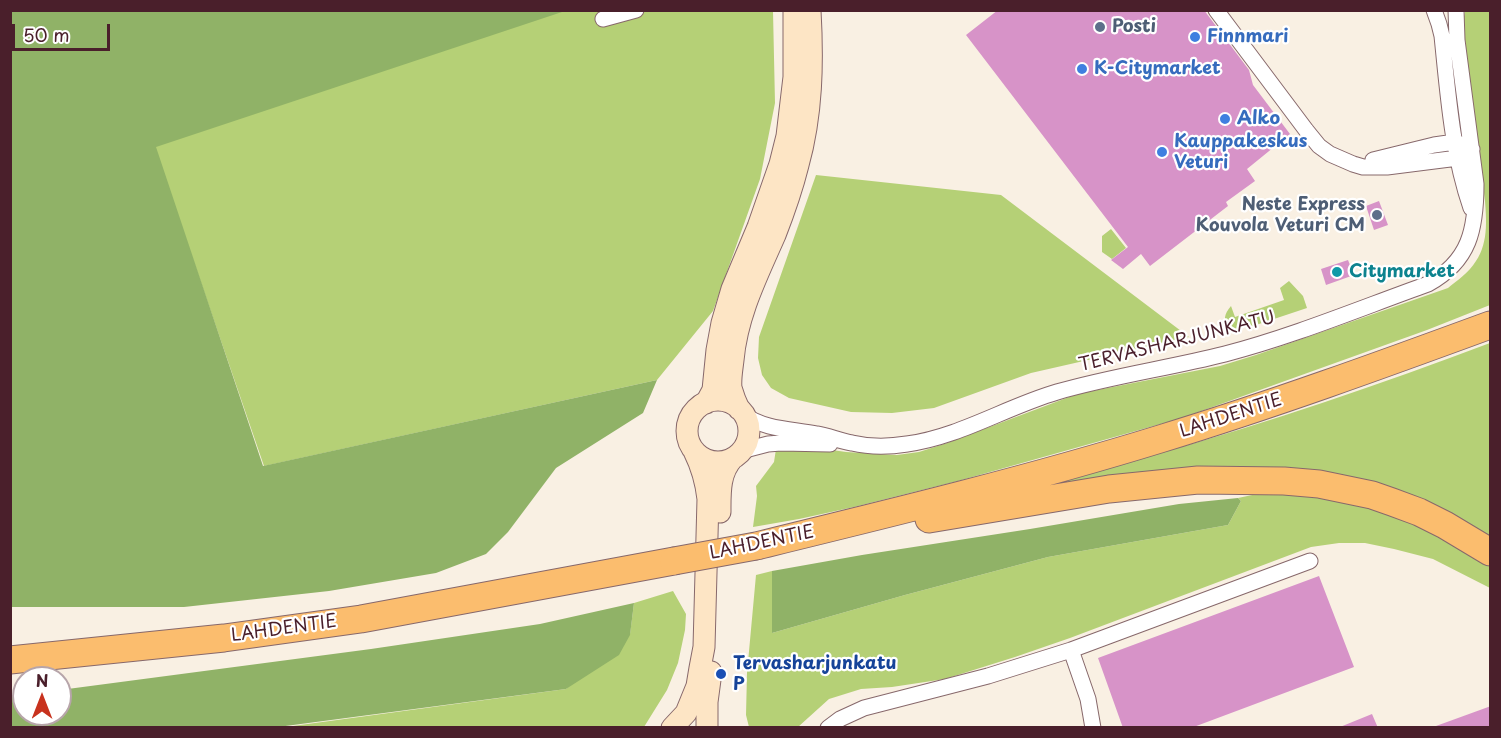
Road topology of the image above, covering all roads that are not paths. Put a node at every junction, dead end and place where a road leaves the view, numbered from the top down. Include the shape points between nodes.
1 (636, 10) edge
2 (794, 10) edge
3 (810, 10) edge
4 (1216, 10) edge
5 (1434, 10) edge
6 (1456, 10) edge
7 (603, 19) dead end
8 (1455, 142) junction
9 (1472, 149) junction
10 (1458, 158) junction
11 (1341, 159) junction
12 (1474, 217) junction
13 (1491, 325) edge
14 (706, 403) junction
15 (741, 412) junction
16 (851, 443) junction
17 (694, 451) junction
18 (737, 455) junction
19 (896, 512) junction
20 (1491, 552) edge
21 (1310, 561) dead end
22 (1071, 650) junction
23 (10, 660) edge
24 (672, 728) edge
25 (707, 728) edge
26 (828, 728) edge
27 (1093, 728) edge

1 - 7 street
2 - 14 street via 794,77 787,136 758,226 732,289 722,323 713,390
3 - 15 street via 812,68 799,164 738,327 731,388
4 - 11 street via 1319,146
5 - 8 street via 1442,36
6 - 9 street, TERVASHARJUNKATU
8 - 9 street
8 - 10 street
8 - 11 street via 1364,161
9 - 10 street
9 - 12 street, TERVASHARJUNKATU
10 - 11 street via 1372,168
10 - 12 street
12 - 16 street, TERVASHARJUNKATU via 1472,234 1462,255 1428,284 1256,345 1056,393 924,441 904,445
13 - 19 highway, LAHDENTIE via 1160,439
14 - 15 street via 722,400
14 - 17 street via 689,420 687,431
15 - 16 street, TERVASHARJUNKATU via 769,426
15 - 18 street via 749,431 747,442
16 - 18 street, TERVASHARJUNKATU via 768,444
17 - 18 street via 702,458 722,462
17 - 24 street via 708,499 704,647 697,686 686,712
18 - 25 street via 724,470 721,485
19 - 20 highway via 922,520 1109,489 1198,480 1284,481 1372,495 1419,512
19 - 23 highway, LAHDENTIE, bridge via 756,546 361,619
21 - 22 street
22 - 26 street via 864,708
22 - 27 street via 1088,699

